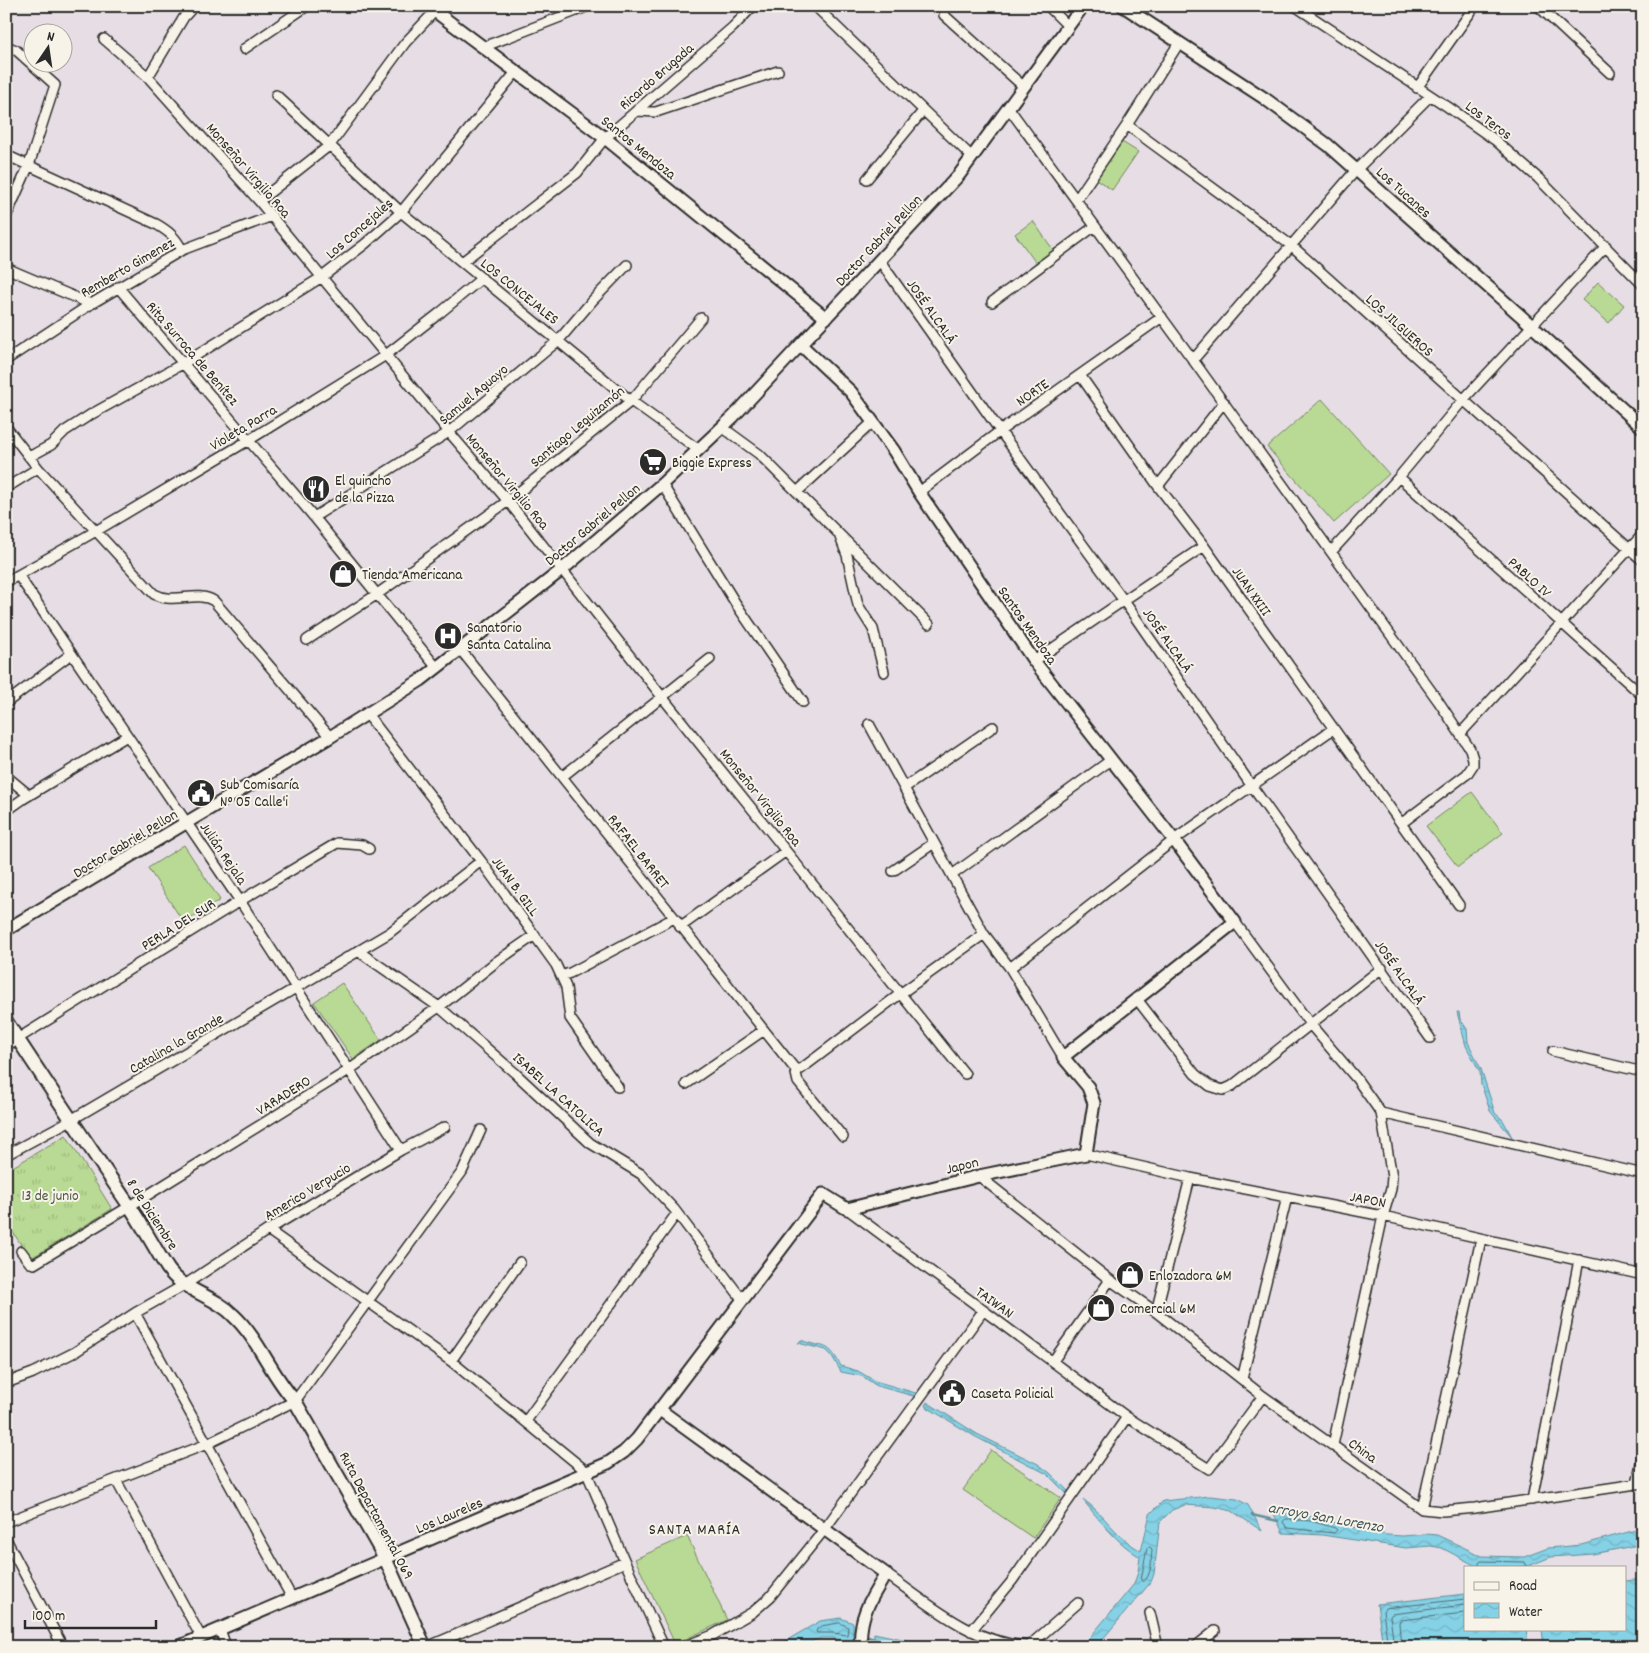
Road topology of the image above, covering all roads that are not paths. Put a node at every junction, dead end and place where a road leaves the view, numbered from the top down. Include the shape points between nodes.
1 (194, 6) edge
2 (307, 6) edge
3 (589, 6) edge
4 (753, 6) edge
5 (815, 6) edge
6 (1048, 6) edge
7 (1083, 6) edge
8 (1123, 6) edge
9 (1296, 6) edge
10 (1475, 6) edge
11 (1538, 6) edge
12 (431, 9) edge
13 (944, 15) dead end
14 (1068, 26) junction
15 (104, 39) dead end
16 (1179, 43) junction
17 (6, 46) edge
18 (483, 46) junction
19 (244, 49) dead end
20 (516, 72) junction
21 (778, 72) dead end
22 (1610, 73) dead end
23 (148, 77) junction
24 (1024, 87) junction
25 (1418, 88) junction
26 (276, 95) dead end
27 (1430, 96) junction
28 (1008, 107) junction
29 (923, 110) junction
30 (637, 111) junction
31 (1127, 125) junction
32 (605, 138) junction
33 (330, 145) junction
34 (6, 156) edge
35 (972, 157) junction
36 (29, 165) junction
37 (1356, 170) junction
38 (867, 179) dead end
39 (1077, 199) junction
40 (259, 200) junction
41 (401, 212) junction
42 (272, 216) junction
43 (6, 217) edge
44 (1095, 226) junction
45 (1292, 246) junction
46 (1606, 246) junction
47 (182, 250) junction
48 (880, 261) junction
49 (462, 262) junction
50 (627, 265) dead end
51 (6, 268) edge
52 (322, 277) junction
53 (482, 278) junction
54 (1643, 284) edge
55 (118, 287) junction
56 (992, 302) dead end
57 (91, 304) junction
58 (1162, 317) junction
59 (701, 318) dead end
60 (826, 318) junction
61 (1531, 325) junction
62 (559, 340) junction
63 (801, 344) junction
64 (386, 355) junction
65 (6, 360) edge
66 (1193, 360) junction
67 (184, 363) junction
68 (1080, 375) junction
69 (1463, 400) junction
70 (631, 401) junction
71 (1224, 402) junction
72 (873, 422) junction
73 (6, 427) edge
74 (722, 427) junction
75 (1643, 428) edge
76 (1000, 431) junction
77 (449, 432) junction
78 (249, 440) junction
79 (699, 450) junction
80 (29, 457) junction
81 (38, 468) junction
82 (1399, 477) junction
83 (662, 484) junction
84 (1158, 486) junction
85 (6, 488) edge
86 (797, 492) junction
87 (920, 492) junction
88 (508, 501) junction
89 (314, 516) junction
90 (96, 531) junction
91 (840, 534) junction
92 (1643, 534) edge
93 (1204, 546) junction
94 (1630, 549) junction
95 (1332, 551) junction
96 (1643, 561) edge
97 (563, 569) junction
98 (18, 575) junction
99 (6, 582) edge
100 (376, 595) junction
101 (1124, 601) junction
102 (929, 624) dead end
103 (1562, 624) junction
104 (307, 640) dead end
105 (460, 650) junction
106 (71, 654) junction
107 (710, 660) dead end
108 (1034, 661) junction
109 (437, 668) junction
110 (884, 672) dead end
111 (1643, 696) edge
112 (663, 698) junction
113 (803, 702) dead end
114 (6, 703) edge
115 (367, 714) junction
116 (869, 724) dead end
117 (993, 727) dead end
118 (1333, 730) junction
119 (1460, 734) junction
120 (127, 736) junction
121 (330, 737) junction
122 (1111, 760) junction
123 (6, 776) edge
124 (562, 776) junction
125 (1251, 785) junction
126 (904, 788) junction
127 (29, 795) junction
128 (6, 811) edge
129 (187, 823) junction
130 (1402, 823) junction
131 (1174, 840) junction
132 (934, 843) junction
133 (369, 848) dead end
134 (786, 851) junction
135 (481, 862) junction
136 (893, 871) dead end
137 (952, 875) junction
138 (240, 901) junction
139 (1459, 905) dead end
140 (674, 918) junction
141 (1235, 922) junction
142 (680, 927) junction
143 (6, 930) edge
144 (984, 934) junction
145 (535, 935) junction
146 (358, 951) junction
147 (1010, 968) junction
148 (1382, 968) junction
149 (561, 976) junction
150 (297, 988) junction
151 (900, 994) junction
152 (1136, 998) junction
153 (439, 1007) junction
154 (6, 1021) edge
155 (1310, 1024) junction
156 (764, 1030) junction
157 (1430, 1038) dead end
158 (18, 1039) junction
159 (6, 1046) edge
160 (1553, 1051) dead end
161 (1063, 1057) junction
162 (795, 1069) junction
163 (349, 1070) junction
164 (1643, 1072) edge
165 (965, 1074) dead end
166 (686, 1084) dead end
167 (618, 1087) dead end
168 (1381, 1113) junction
169 (71, 1120) junction
170 (445, 1127) dead end
171 (480, 1130) dead end
172 (843, 1138) dead end
173 (402, 1150) junction
174 (1086, 1154) junction
175 (6, 1155) edge
176 (1643, 1174) edge
177 (979, 1176) junction
178 (1190, 1178) junction
179 (1287, 1197) junction
180 (130, 1206) junction
181 (847, 1209) junction
182 (677, 1213) junction
183 (1384, 1216) junction
184 (268, 1230) junction
185 (1481, 1239) junction
186 (21, 1251) dead end
187 (1579, 1260) junction
188 (520, 1262) dead end
189 (1643, 1274) edge
190 (1110, 1280) junction
191 (186, 1284) junction
192 (742, 1300) junction
193 (368, 1301) junction
194 (983, 1311) junction
195 (1156, 1312) junction
196 (135, 1313) junction
197 (451, 1361) junction
198 (1053, 1361) junction
199 (1242, 1379) junction
200 (6, 1383) edge
201 (1263, 1396) junction
202 (295, 1401) junction
203 (660, 1410) junction
204 (1128, 1417) junction
205 (526, 1421) junction
206 (207, 1444) junction
207 (1333, 1445) junction
208 (1643, 1454) edge
209 (586, 1472) junction
210 (116, 1480) junction
211 (1640, 1483) edge
212 (1532, 1500) junction
213 (1422, 1509) junction
214 (6, 1522) edge
215 (824, 1530) junction
216 (6, 1539) edge
217 (385, 1558) junction
218 (625, 1562) junction
219 (886, 1574) junction
220 (292, 1598) junction
221 (1078, 1603) dead end
222 (1150, 1613) dead end
223 (220, 1629) junction
224 (970, 1631) junction
225 (1215, 1631) dead end
226 (201, 1637) junction
227 (861, 1644) edge
228 (62, 1647) edge
229 (178, 1647) edge
230 (226, 1647) edge
231 (426, 1647) edge
232 (664, 1647) edge
233 (683, 1647) edge
234 (1158, 1647) edge
235 (1195, 1647) edge

1 - 23 street
2 - 19 street
3 - 18 street
4 - 30 street, Ricardo Brugada
5 - 29 street
6 - 14 street
7 - 14 street, Doctor Gabriel Pellon
8 - 16 street, Los Tucanes
9 - 25 street, Los Teros
10 - 25 street
11 - 22 street
12 - 18 street, Santos Mendoza
12 - 33 street
13 - 24 street
14 - 24 street, Doctor Gabriel Pellon
15 - 23 street, Monseñor Virgilio Roa
16 - 31 street
16 - 37 street, Los Tucanes via 1264,98
17 - 36 street via 16,50 54,82
18 - 20 street, Santos Mendoza
20 - 32 street, Santos Mendoza
20 - 41 street, Los Concejales
21 - 30 street via 656,112
23 - 40 street, Monseñor Virgilio Roa
24 - 28 street, Doctor Gabriel Pellon
25 - 27 street, Los Teros
26 - 33 street, LOS CONCEJALES
27 - 37 street
27 - 46 street, Los Teros via 1494,140 1538,178
28 - 35 street, Doctor Gabriel Pellon
28 - 39 street
29 - 35 street
29 - 38 street
30 - 32 street, Ricardo Brugada
31 - 39 street
31 - 45 street, LOS JILGUEROS
32 - 49 street, Ricardo Brugada via 577,173
32 - 60 street, Santos Mendoza
33 - 40 street
33 - 41 street, LOS CONCEJALES
34 - 36 street
35 - 48 street, Doctor Gabriel Pellon
36 - 43 street
36 - 47 street via 156,224 178,240
37 - 45 street
37 - 61 street, Los Tucanes
39 - 44 street
40 - 42 street, Monseñor Virgilio Roa
41 - 49 street, LOS CONCEJALES
41 - 52 street, Los Concejales
42 - 47 street, Remberto Gimenez
42 - 52 street, Monseñor Virgilio Roa
44 - 56 street
44 - 58 street
45 - 66 street
45 - 69 street, LOS JILGUEROS
46 - 54 street, Los Teros
46 - 61 street
47 - 55 street, Remberto Gimenez
48 - 60 street, Doctor Gabriel Pellon
48 - 76 street, JOSÉ ALCALÁ
49 - 53 street, LOS CONCEJALES
50 - 62 street, Samuel Aguayo
51 - 57 street
52 - 64 street, Monseñor Virgilio Roa
52 - 67 street, Los Concejales
53 - 62 street, LOS CONCEJALES
53 - 64 street, Violeta Parra
55 - 57 street, Remberto Gimenez
55 - 67 street, Rita Surroca de Benítez
57 - 65 street, Remberto Gimenez
58 - 66 street
58 - 68 street, NORTE
59 - 70 street, Santiago Leguizamón
60 - 63 street, Doctor Gabriel Pellon
61 - 69 street
61 - 75 street, Los Tucanes
62 - 70 street, LOS CONCEJALES
62 - 77 street, Samuel Aguayo
63 - 72 street, Santos Mendoza via 851,392
63 - 74 street, Doctor Gabriel Pellon
64 - 77 street, Monseñor Virgilio Roa
64 - 78 street, Violeta Parra
66 - 71 street
67 - 78 street, Rita Surroca de Benítez
67 - 80 street, Los Concejales via 90,415 65,431 51,445
68 - 76 street, NORTE
68 - 84 street, JUAN XXIII
69 - 82 street
69 - 94 street, LOS JILGUEROS
70 - 79 street, LOS CONCEJALES
70 - 88 street, Santiago Leguizamón
71 - 84 street
71 - 95 street
72 - 86 street
72 - 87 street, Santos Mendoza
73 - 80 street
74 - 79 street, Doctor Gabriel Pellon
74 - 86 street via 759,454
76 - 87 street, NORTE
76 - 101 street, JOSÉ ALCALÁ
77 - 88 street, Monseñor Virgilio Roa
77 - 89 street, Samuel Aguayo
78 - 89 street, Rita Surroca de Benítez
78 - 90 street, Violeta Parra
79 - 83 street, Doctor Gabriel Pellon
80 - 81 street
81 - 85 street
81 - 90 street
82 - 95 street
82 - 103 street, PABLO IV
83 - 97 street, Doctor Gabriel Pellon
83 - 113 street via 736,604
84 - 93 street, JUAN XXIII
86 - 91 street
87 - 108 street, Santos Mendoza
88 - 97 street, Monseñor Virgilio Roa
88 - 100 street, Santiago Leguizamón
89 - 100 street, Rita Surroca de Benítez
90 - 98 street, Violeta Parra
90 - 121 street via 162,599 206,596 214,602
91 - 102 street
91 - 110 street via 858,606 873,629
92 - 94 street
93 - 101 street
93 - 118 street, JUAN XXIII
94 - 96 street, LOS JILGUEROS
94 - 103 street
95 - 119 street
97 - 105 street, Doctor Gabriel Pellon
97 - 112 street, Monseñor Virgilio Roa
98 - 99 street, Violeta Parra
98 - 106 street, Julián Rejala
100 - 104 street, Santiago Leguizamón
100 - 109 street, Rita Surroca de Benítez
101 - 108 street
101 - 125 street, JOSÉ ALCALÁ
103 - 111 street, PABLO IV
103 - 119 street
105 - 109 street, Doctor Gabriel Pellon
105 - 124 street, RAFAEL BARRET
106 - 114 street
106 - 120 street, Julián Rejala
107 - 112 street
108 - 122 street, Santos Mendoza
109 - 115 street, Doctor Gabriel Pellon
112 - 124 street
112 - 134 street, Monseñor Virgilio Roa
115 - 121 street, Doctor Gabriel Pellon
115 - 135 street, JUAN B. GILL
116 - 126 street
117 - 126 street
118 - 125 street
118 - 130 street, JUAN XXIII
119 - 130 street via 1473,759 1471,770
120 - 127 street
120 - 129 street, Julián Rejala
121 - 129 street, Doctor Gabriel Pellon
122 - 131 street, Santos Mendoza
122 - 137 street
123 - 127 street
124 - 140 street, RAFAEL BARRET
125 - 131 street
125 - 148 street, JOSÉ ALCALÁ
126 - 132 street
127 - 128 street
129 - 138 street, Julián Rejala
129 - 143 street, Doctor Gabriel Pellon
130 - 139 street, JUAN XXIII
131 - 141 street, Santos Mendoza
131 - 147 street
132 - 136 street
132 - 137 street
133 - 138 street, PERLA DEL SUR via 337,843
134 - 142 street
134 - 151 street, Monseñor Virgilio Roa
135 - 145 street, JUAN B. GILL
135 - 146 street, Catalina la Grande via 403,924
137 - 144 street
138 - 150 street, Julián Rejala
138 - 158 street, PERLA DEL SUR
140 - 142 street, RAFAEL BARRET
140 - 149 street
141 - 152 street
141 - 155 street
142 - 156 street, RAFAEL BARRET
144 - 147 street
144 - 151 street
145 - 149 street, JUAN B. GILL
145 - 153 street, VARADERO
146 - 150 street, Catalina la Grande
146 - 153 street, ISABEL LA CATOLICA
147 - 161 street
148 - 155 street
148 - 157 street, JOSÉ ALCALÁ
149 - 167 street, JUAN B. GILL via 566,987 570,1018
150 - 163 street, Julián Rejala
150 - 169 street, Catalina la Grande
151 - 162 street via 801,1068
151 - 165 street, Monseñor Virgilio Roa
152 - 155 street via 1195,1074 1210,1086 1223,1090
152 - 161 street
153 - 163 street, VARADERO
153 - 182 street, ISABEL LA CATOLICA via 515,1072 590,1143 641,1174
154 - 158 main road, 8 de Diciembre
155 - 168 street
156 - 162 street, RAFAEL BARRET
156 - 166 street
158 - 159 street, PERLA DEL SUR
158 - 169 main road, 8 de Diciembre
160 - 164 street
161 - 174 street via 1088,1087 1094,1103
162 - 172 street, RAFAEL BARRET via 798,1082
163 - 173 street, Julián Rejala
163 - 180 street, VARADERO
168 - 176 street
168 - 183 street via 1392,1176
169 - 175 street, Catalina la Grande
169 - 180 main road, 8 de Diciembre
170 - 173 street, Americo Verpucio
171 - 193 street via 462,1172
173 - 184 street, Americo Verpucio
174 - 177 street, Japon
174 - 178 street, JAPON
177 - 181 street, Japon
177 - 190 street, China
178 - 179 street, JAPON
178 - 195 street
179 - 183 street, JAPON
179 - 199 street
180 - 186 street, VARADERO via 34,1264
180 - 191 main road, 8 de Diciembre via 169,1270
181 - 192 street, Los Laureles via 822,1194
181 - 194 street, TAIWAN
182 - 192 street, ISABEL LA CATOLICA
182 - 205 street
183 - 185 street, JAPON
183 - 207 street
184 - 191 street, Americo Verpucio
184 - 193 street
185 - 187 street, JAPON
185 - 213 street
187 - 189 street, JAPON
187 - 212 street
188 - 197 street
190 - 195 street, China
190 - 198 street
191 - 196 street, Americo Verpucio
191 - 202 main road, 8 de Diciembre via 232,1313
192 - 203 street, Los Laureles
193 - 197 street
193 - 202 street
194 - 198 street, TAIWAN
194 - 215 street
195 - 199 street, China
196 - 200 street, Americo Verpucio via 75,1352
196 - 206 street
197 - 205 street
198 - 204 street, TAIWAN
199 - 201 street, China
201 - 204 street, TAIWAN via 1209,1469
201 - 207 street, China
202 - 206 street
202 - 217 main road, Ruta Departamental 069
203 - 209 street, Los Laureles via 624,1452
203 - 215 street
204 - 224 street via 1012,1581
205 - 209 street
206 - 210 street
206 - 220 street
207 - 213 street, China
208 - 211 street
209 - 217 street, Los Laureles
209 - 218 street
210 - 214 street
210 - 226 street
211 - 212 street
212 - 213 street via 1443,1511
215 - 219 street
215 - 233 street via 770,1597 753,1612 713,1635
216 - 228 street
217 - 220 street, Los Laureles
217 - 231 main road, Ruta Departamental 069
218 - 231 street
218 - 232 street
219 - 224 street
219 - 227 street via 861,1622
220 - 223 street, Los Laureles
221 - 224 street via 1029,1646 1000,1642
222 - 234 street
223 - 226 street, Los Laureles
223 - 230 street
225 - 235 street
226 - 229 street, Los Laureles

